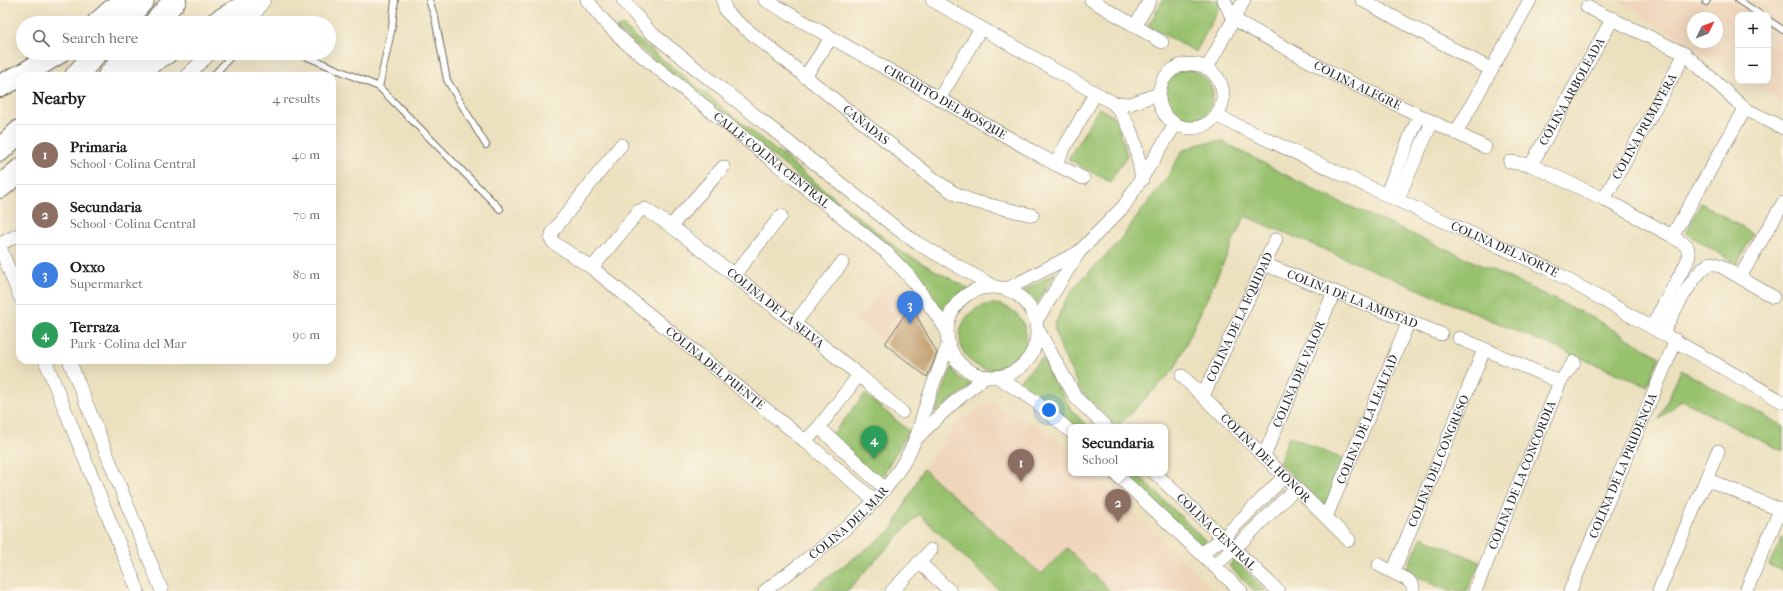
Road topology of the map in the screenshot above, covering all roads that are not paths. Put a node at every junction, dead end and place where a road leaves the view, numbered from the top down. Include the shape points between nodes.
1 (124, 0) edge
2 (144, 0) edge
3 (175, 0) edge
4 (255, 0) edge
5 (264, 0) edge
6 (395, 0) edge
7 (429, 0) edge
8 (587, 0) edge
9 (623, 0) edge
10 (723, 0) edge
11 (765, 0) edge
12 (932, 0) edge
13 (1091, 0) edge
14 (1150, 0) edge
15 (1224, 0) edge
16 (1244, 0) edge
17 (1362, 0) edge
18 (1530, 0) edge
19 (1738, 0) edge
20 (1587, 7) dead end
21 (1756, 12) edge
22 (106, 16) edge
23 (129, 16) edge
24 (161, 16) edge
25 (228, 16) edge
26 (252, 16) edge
27 (1613, 18) junction
28 (1233, 20) junction
29 (1771, 22) edge
30 (1135, 26) junction
31 (981, 28) junction
32 (1783, 30) edge
33 (831, 38) junction
34 (1162, 42) dead end
35 (1685, 54) junction
36 (48, 60) edge
37 (90, 60) edge
38 (123, 60) edge
39 (154, 60) edge
40 (203, 60) edge
41 (228, 60) edge
42 (315, 60) edge
43 (1206, 68) junction
44 (1492, 70) junction
45 (28, 72) edge
46 (79, 72) edge
47 (112, 72) edge
48 (134, 72) edge
49 (190, 72) edge
50 (217, 72) edge
51 (805, 77) junction
52 (16, 78) edge
53 (0, 86) edge
54 (379, 87) junction
55 (1095, 94) junction
56 (1158, 94) junction
57 (939, 99) junction
58 (1113, 103) junction
59 (1745, 109) junction
60 (1217, 116) junction
61 (1419, 116) junction
62 (1432, 122) junction
63 (1175, 125) junction
64 (1783, 128) edge
65 (1456, 133) junction
66 (16, 135) edge
67 (486, 145) dead end
68 (621, 145) dead end
69 (1485, 147) dead end
70 (0, 150) edge
71 (1510, 162) dead end
72 (1055, 164) junction
73 (1531, 165) junction
74 (723, 167) dead end
75 (16, 173) edge
76 (1083, 178) dead end
77 (1142, 180) junction
78 (0, 187) edge
79 (1391, 198) junction
80 (1604, 199) junction
81 (1783, 203) edge
82 (500, 209) dead end
83 (1032, 215) dead end
84 (781, 216) dead end
85 (671, 226) junction
86 (16, 236) edge
87 (1672, 236) junction
88 (1276, 239) dead end
89 (0, 245) edge
90 (1079, 252) junction
91 (842, 264) dead end
92 (1264, 264) junction
93 (16, 268) edge
94 (592, 268) junction
95 (734, 275) junction
96 (1740, 277) junction
97 (993, 286) junction
98 (16, 287) edge
99 (1007, 289) junction
100 (1334, 292) junction
101 (1773, 297) dead end
102 (1409, 320) junction
103 (794, 324) junction
104 (1037, 325) junction
105 (1652, 326) junction
106 (946, 330) junction
107 (1663, 333) junction
108 (1441, 334) dead end
109 (1459, 338) dead end
110 (1676, 340) junction
111 (948, 345) junction
112 (1484, 350) junction
113 (1574, 362) dead end
114 (47, 364) edge
115 (71, 364) edge
116 (859, 375) junction
117 (1182, 376) dead end
118 (992, 377) junction
119 (1560, 382) junction
120 (1203, 396) junction
121 (1783, 402) edge
122 (902, 412) dead end
123 (1103, 424) edge
124 (819, 427) junction
125 (1068, 429) edge
126 (916, 440) junction
127 (805, 441) junction
128 (1718, 451) dead end
129 (1264, 456) junction
130 (1118, 476) edge
131 (1158, 476) edge
132 (1284, 477) junction
133 (1706, 479) junction
134 (885, 489) junction
135 (1295, 489) junction
136 (875, 501) junction
137 (1782, 511) edge
138 (1326, 518) junction
139 (1223, 538) junction
140 (1349, 540) dead end
141 (1234, 549) junction
142 (932, 550) dead end
143 (1201, 554) junction
144 (919, 562) junction
145 (1379, 565) dead end
146 (1214, 566) junction
147 (1393, 572) junction
148 (1413, 589) edge
149 (138, 591) edge
150 (162, 591) edge
151 (765, 591) edge
152 (892, 591) edge
153 (950, 591) edge
154 (1241, 591) edge
155 (1278, 591) edge
156 (1475, 591) edge
157 (1570, 591) edge
158 (1659, 591) edge
159 (1746, 591) edge

1 - 22 highway
2 - 23 highway
3 - 24 highway
4 - 25 highway
5 - 26 street
6 - 54 lane
7 - 67 lane via 447,80
8 - 106 street, CALLE COLINA CENTRAL via 602,20 626,43 886,252 909,276
9 - 97 street, CALLE COLINA CENTRAL via 649,31 895,227 917,243
10 - 51 street, CAÑADAS via 726,11 736,21
11 - 33 street, CIRCUITO DEL BOSQUE
12 - 31 street
13 - 30 street
14 - 30 street
15 - 28 street
16 - 28 street
17 - 44 street
18 - 44 street
19 - 21 lane
20 - 27 street
27 - 35 street
27 - 73 street, COLINA ARBOLEADA
28 - 43 street
28 - 61 street, COLINA ALEGRE via 1333,74
29 - 32 lane
30 - 34 street
31 - 55 street
31 - 57 street
33 - 51 street
33 - 57 street, CIRCUITO DEL BOSQUE
35 - 59 street
35 - 80 street, COLINA PRIMAVERA
36 - 45 highway
37 - 46 highway
38 - 47 highway
39 - 48 highway
40 - 49 street
41 - 50 lane
42 - 54 lane
43 - 56 street via 1198,64 1179,65 1164,76
43 - 60 street via 1217,77 1223,89 1221,108
44 - 65 street
51 - 83 street, CAÑADAS via 954,193 972,201
52 - 53 highway
54 - 82 lane
55 - 58 street
55 - 72 street
56 - 58 street via 1130,104
56 - 63 street via 1162,112
57 - 72 street, CIRCUITO DEL BOSQUE
58 - 77 street via 1130,128 1137,149
59 - 64 street
59 - 87 street
60 - 63 street via 1202,127 1193,129
60 - 79 street, COLINA DEL NORTE
61 - 62 street, COLINA ALEGRE
61 - 79 street
62 - 65 street, COLINA ALEGRE
62 - 79 street
63 - 77 street
65 - 69 street, COLINA ALEGRE
66 - 70 highway
68 - 94 street, COLINA DEL PUENTE via 553,231 551,239 554,244
71 - 73 street
72 - 76 street, CIRCUITO DEL BOSQUE
73 - 80 street
74 - 85 street
75 - 78 highway
77 - 90 street via 1124,206
79 - 105 street, COLINA DEL NORTE via 1547,268
80 - 87 street
81 - 96 street
84 - 95 street
85 - 94 street, COLINA DE LA SELVA via 645,209 639,211
85 - 95 street, COLINA DE LA SELVA
86 - 89 street
87 - 105 street via 1689,250 1687,262
88 - 92 street, COLINA DE LA EQUIDAD
89 - 93 street
89 - 98 street
90 - 99 street
90 - 104 street
91 - 103 street
92 - 100 street, COLINA DE LA AMISTAD
92 - 120 street, COLINA DE LA EQUIDAD
94 - 127 street, COLINA DEL PUENTE
95 - 103 street, COLINA DE LA SELVA
96 - 101 street
96 - 107 street via 1711,263 1702,269 1671,315
97 - 99 street
97 - 106 street via 979,288 966,294 949,316
99 - 104 street via 1020,296 1030,307
100 - 102 street, COLINA DE LA AMISTAD
100 - 129 street, COLINA DEL VALOR
102 - 108 street, COLINA DE LA AMISTAD
102 - 138 street, COLINA DE LA LEALTAD
103 - 116 street, COLINA DE LA SELVA
104 - 118 street via 1036,344 1023,366 1012,374
104 - 123 street via 1076,398
105 - 107 street, COLINA DEL NORTE
106 - 111 street
107 - 110 street, COLINA DEL NORTE
109 - 112 street
110 - 121 street, COLINA DEL NORTE
110 - 157 street, COLINA DE LA PRUDENCIA
111 - 118 street via 957,361 970,372
111 - 126 street, COLINA DEL MAR via 926,404
112 - 119 street
112 - 147 street, COLINA DEL CONGRESO
113 - 119 street, COLINA DE LA CONCORDIA
114 - 149 street
115 - 150 street
116 - 122 street, COLINA DE LA SELVA
116 - 124 street
117 - 120 street, COLINA DEL HONOR
118 - 125 street via 1036,402
118 - 126 street, COLINA DEL MAR via 970,388 945,409
119 - 156 street, COLINA DE LA CONCORDIA
120 - 129 street, COLINA DEL HONOR
124 - 127 street
124 - 134 street
126 - 134 street, COLINA DEL MAR
127 - 136 street, COLINA DEL PUENTE
128 - 133 street
129 - 132 street, COLINA DEL HONOR
130 - 143 street
131 - 139 street, COLINA CENTRAL
132 - 135 street, COLINA DEL HONOR
132 - 139 street
133 - 137 street
133 - 158 street
134 - 136 street, COLINA DEL MAR
135 - 138 street, COLINA DEL HONOR
135 - 141 street
136 - 151 street, COLINA DEL MAR via 845,530
137 - 159 street
138 - 140 street, COLINA DEL HONOR
139 - 141 street, COLINA CENTRAL
139 - 143 street
141 - 146 street
141 - 155 street, COLINA CENTRAL
142 - 144 street
143 - 146 street
144 - 152 street
144 - 153 street
145 - 147 street
146 - 154 street
147 - 148 street via 1408,580

